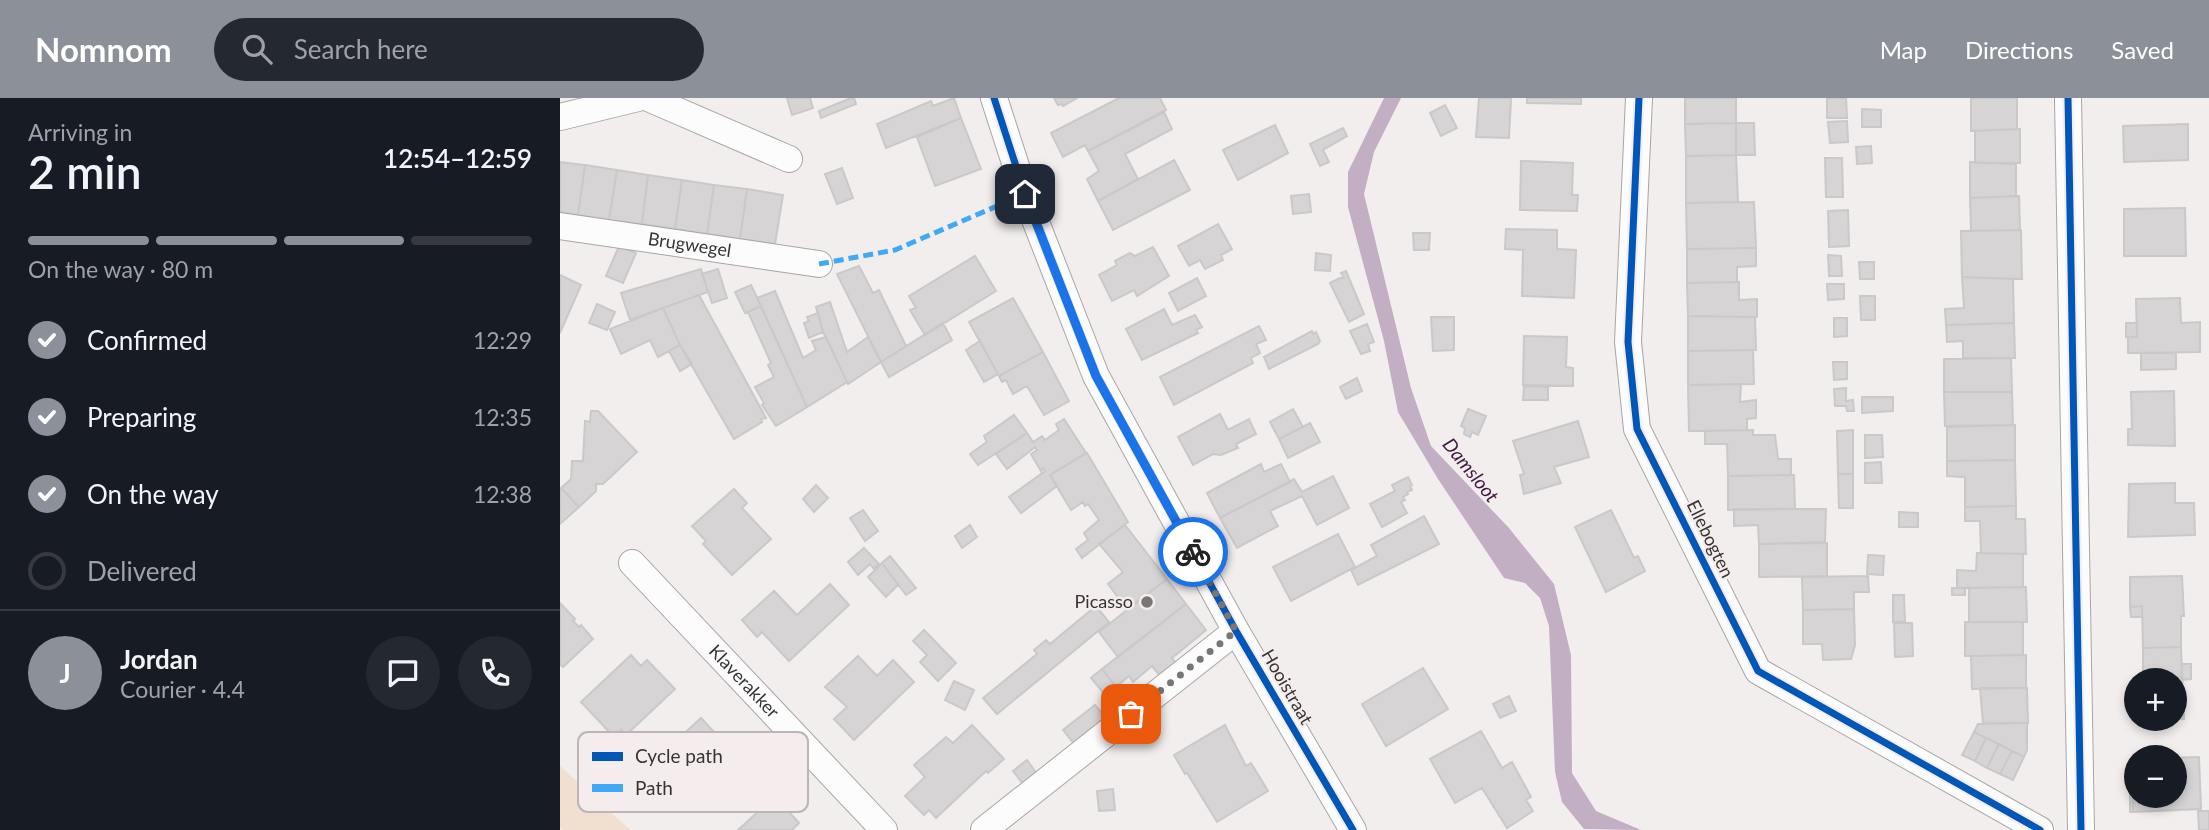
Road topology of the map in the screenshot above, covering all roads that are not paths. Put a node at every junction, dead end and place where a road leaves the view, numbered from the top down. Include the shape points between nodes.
1 (638, 98) edge
2 (648, 98) edge
3 (994, 98) edge
4 (1639, 98) edge
5 (2068, 98) edge
6 (560, 117) edge
7 (789, 159) dead end
8 (560, 226) edge
9 (819, 264) dead end
10 (632, 563) dead end
11 (1236, 631) junction
12 (792, 732) edge
13 (808, 749) edge
14 (884, 830) edge
15 (984, 830) edge
16 (1353, 830) edge
17 (2040, 830) edge
18 (2081, 830) edge

1 - 6 street
2 - 7 street
3 - 11 street, Hooistraat via 1025,194 1096,376
4 - 17 street, Ellebogten via 1628,342 1637,429 1758,671
5 - 18 street
8 - 9 street, Brugwegel
10 - 12 street, Klaverakker
11 - 15 street
11 - 16 street, Hooistraat
13 - 14 street, Klaverakker

